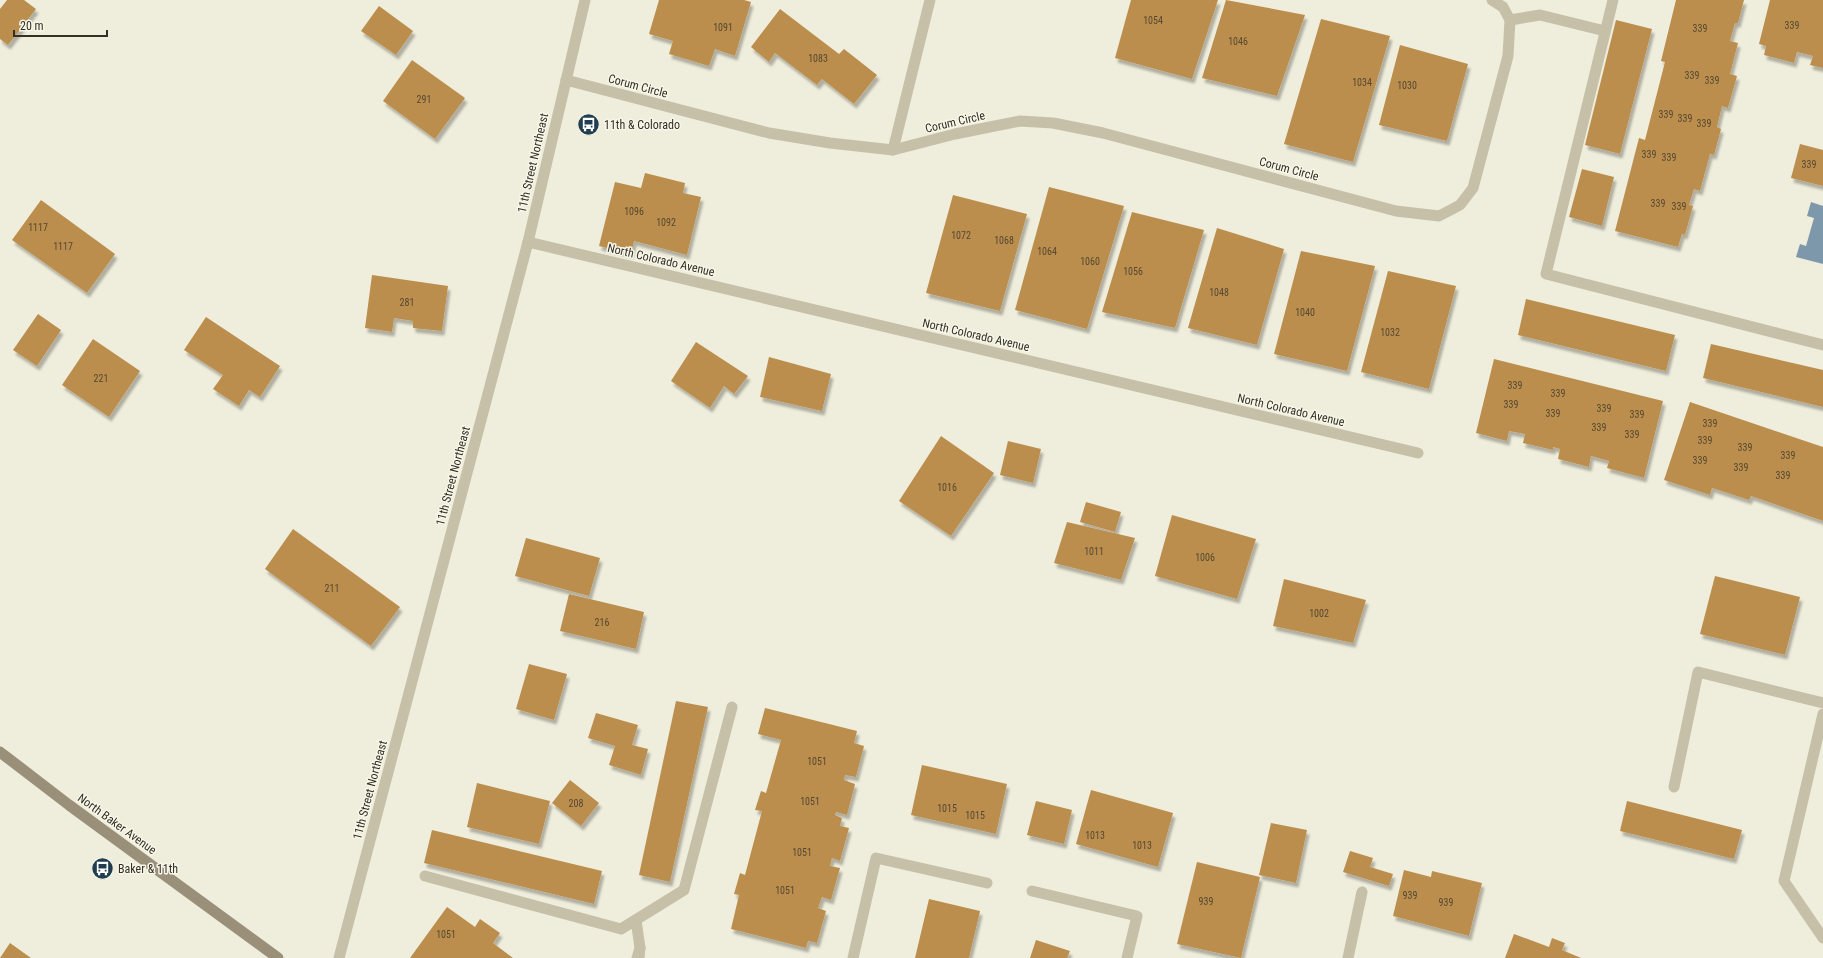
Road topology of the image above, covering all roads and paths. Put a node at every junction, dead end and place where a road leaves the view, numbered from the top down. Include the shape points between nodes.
1 (930, 0) edge
2 (1492, 0) edge
3 (1613, 0) edge
4 (583, 1) edge
5 (1510, 20) junction
6 (1605, 31) junction
7 (566, 80) junction
8 (893, 150) junction
9 (528, 242) junction
10 (1823, 345) edge
11 (1418, 453) dead end
12 (1823, 703) edge
13 (732, 707) dead end
14 (1823, 714) edge
15 (0, 752) edge
16 (1674, 787) dead end
17 (425, 876) dead end
18 (986, 882) dead end
19 (1032, 891) dead end
20 (1362, 892) dead end
21 (636, 920) junction
22 (1823, 938) edge
23 (638, 955) edge
24 (278, 958) edge
25 (339, 958) edge
26 (853, 958) edge
27 (1127, 958) edge
28 (1348, 958) edge

1 - 8 street
2 - 5 street via 1503,7
3 - 6 street
4 - 7 street, 11th Street Northeast
5 - 6 street via 1540,15
5 - 8 street, Corum Circle via 1508,56 1474,188 1460,205 1439,216 1396,211 1103,133 1053,123 1020,121
6 - 10 street via 1546,274
7 - 8 street, Corum Circle via 769,134
7 - 9 street, 11th Street Northeast
9 - 11 street, North Colorado Avenue
9 - 25 street, 11th Street Northeast
12 - 16 street via 1698,672
13 - 21 street via 684,890
14 - 22 street via 1784,881
15 - 24 main road, North Baker Avenue
17 - 21 street via 621,930
18 - 26 street via 876,858
19 - 27 street via 1137,916
20 - 28 street
21 - 23 street

